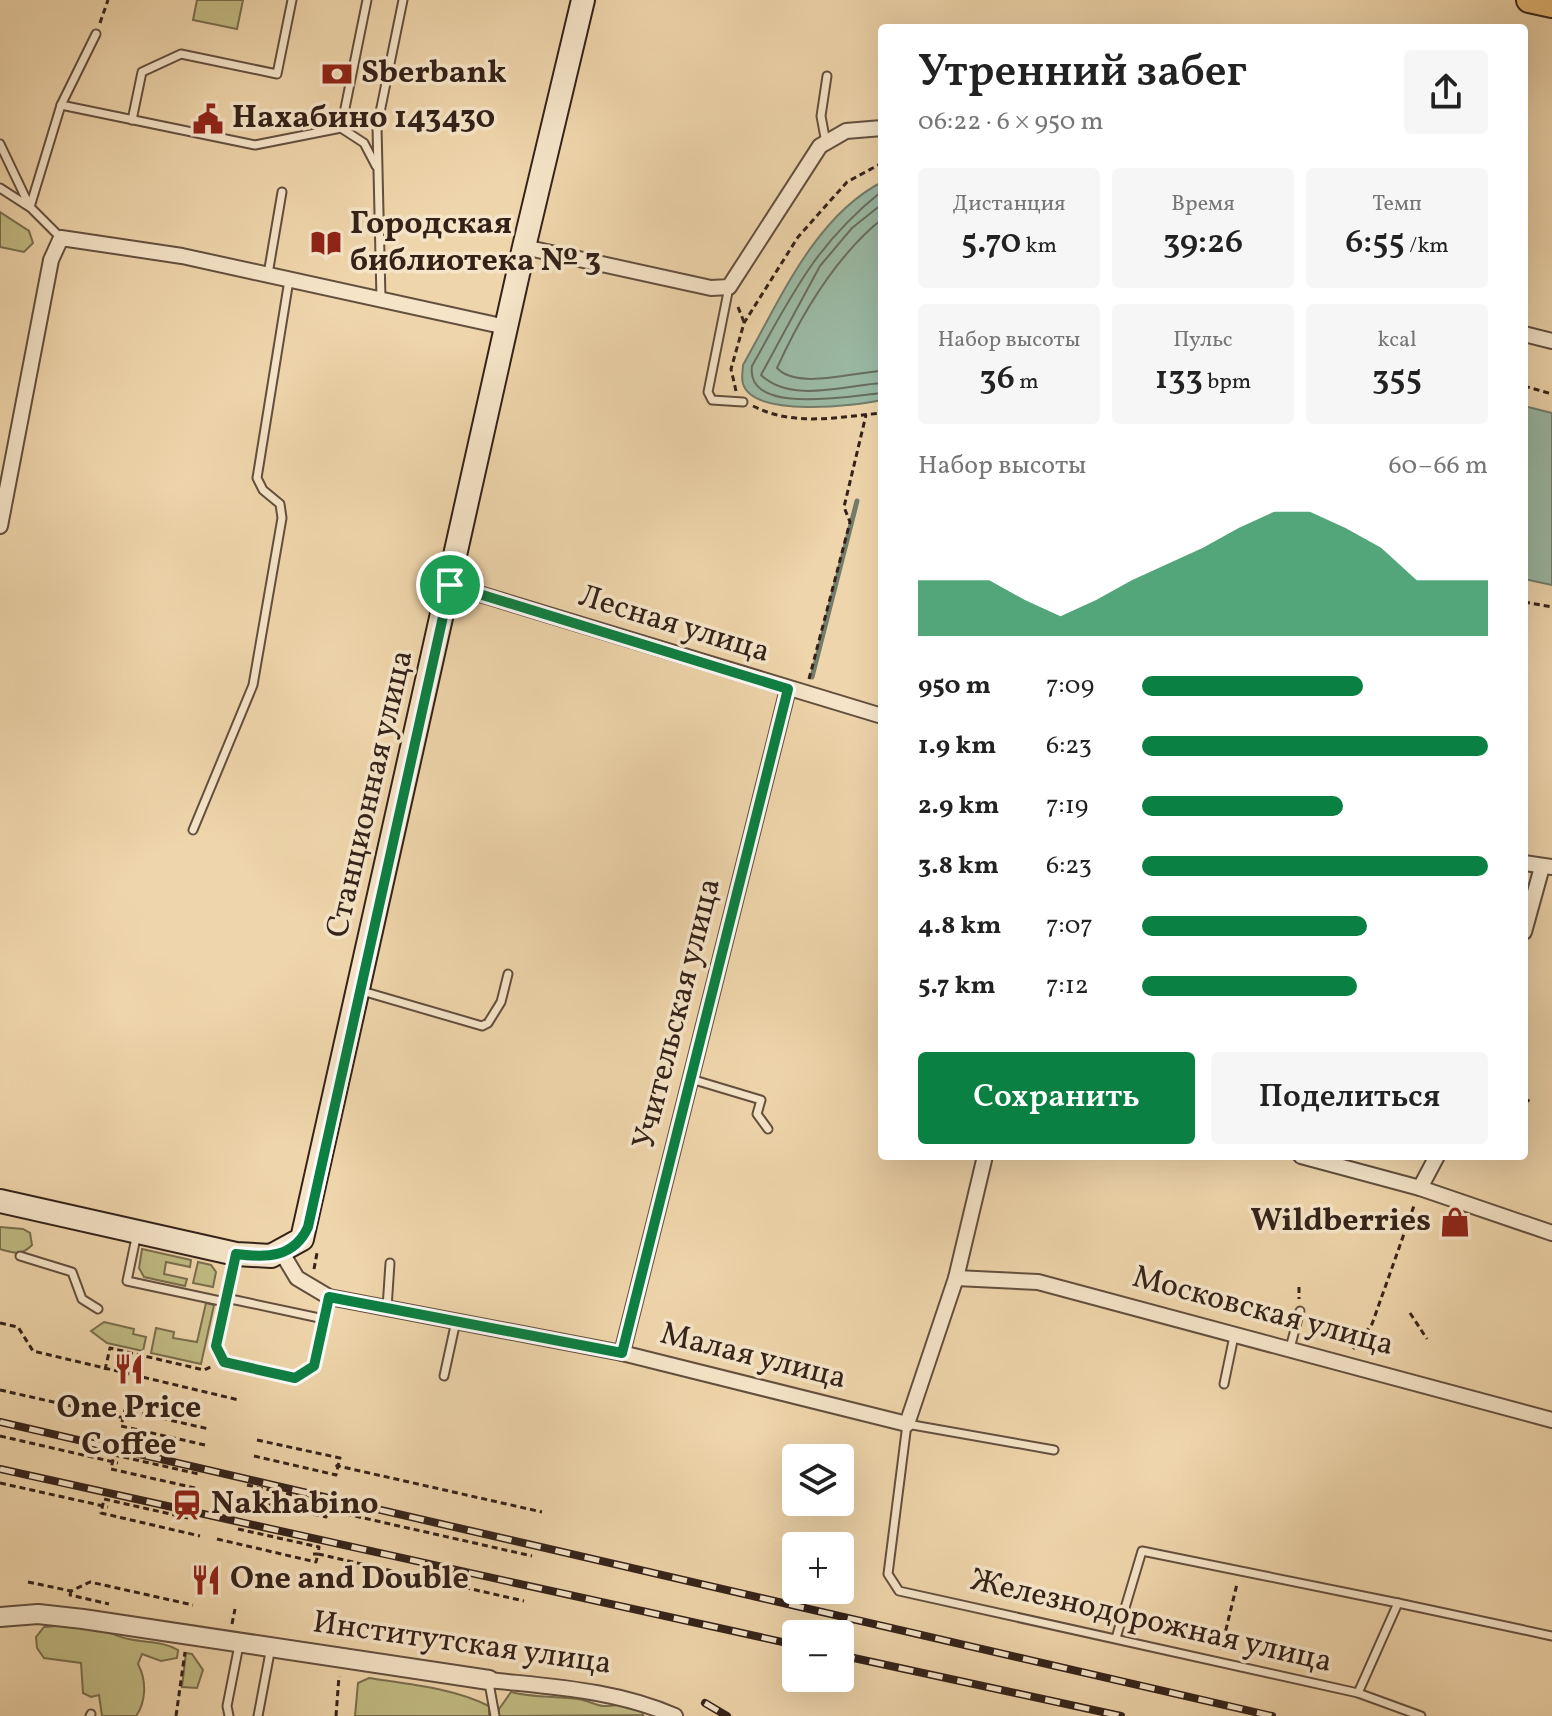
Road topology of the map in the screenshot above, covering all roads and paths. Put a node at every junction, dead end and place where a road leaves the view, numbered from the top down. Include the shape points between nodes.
1 (108, 0) edge
2 (292, 0) edge
3 (367, 0) edge
4 (403, 0) edge
5 (583, 0) edge
6 (1529, 0) edge
7 (1552, 5) edge
8 (96, 34) joint
9 (827, 76) dead end
10 (61, 105) junction
11 (132, 120) junction
12 (341, 128) junction
13 (878, 128) edge
14 (826, 143) junction
15 (0, 144) edge
16 (878, 165) edge
17 (376, 167) junction
18 (0, 188) edge
19 (282, 192) dead end
20 (30, 207) junction
21 (61, 238) junction
22 (524, 247) junction
23 (268, 274) junction
24 (290, 278) junction
25 (729, 287) junction
26 (381, 301) junction
27 (506, 327) junction
28 (1528, 335) edge
29 (1552, 341) edge
30 (1528, 387) edge
31 (1552, 394) edge
32 (743, 402) junction
33 (878, 414) edge
34 (866, 415) junction
35 (0, 526) edge
36 (450, 585) junction
37 (1528, 603) edge
38 (1552, 607) edge
39 (788, 689) junction
40 (806, 694) junction
41 (878, 715) edge
42 (193, 830) dead end
43 (1547, 867) edge
44 (1528, 921) edge
45 (508, 974) dead end
46 (360, 990) junction
47 (691, 1079) junction
48 (1528, 1100) edge
49 (1532, 1102) dead end
50 (768, 1129) dead end
51 (984, 1160) edge
52 (1316, 1160) edge
53 (1435, 1160) edge
54 (1420, 1188) junction
55 (0, 1201) edge
56 (137, 1232) junction
57 (1552, 1233) edge
58 (282, 1253) junction
59 (236, 1254) junction
60 (20, 1256) dead end
61 (390, 1263) dead end
62 (956, 1278) junction
63 (329, 1297) junction
64 (226, 1300) junction
65 (387, 1308) junction
66 (98, 1309) dead end
67 (1300, 1311) dead end
68 (1410, 1313) dead end
69 (324, 1319) junction
70 (456, 1321) junction
71 (0, 1323) edge
72 (1235, 1334) junction
73 (1427, 1339) dead end
74 (1290, 1348) junction
75 (622, 1353) junction
76 (224, 1362) junction
77 (1343, 1362) junction
78 (105, 1371) junction
79 (444, 1376) dead end
80 (1224, 1384) dead end
81 (0, 1390) edge
82 (239, 1400) dead end
83 (123, 1418) junction
84 (129, 1419) dead end
85 (1552, 1420) edge
86 (907, 1424) junction
87 (209, 1429) dead end
88 (0, 1436) edge
89 (257, 1440) dead end
90 (205, 1445) dead end
91 (1054, 1450) dead end
92 (254, 1456) dead end
93 (115, 1462) junction
94 (336, 1466) junction
95 (199, 1474) dead end
96 (0, 1483) edge
97 (247, 1485) dead end
98 (195, 1488) dead end
99 (245, 1499) dead end
100 (105, 1507) junction
101 (326, 1510) junction
102 (542, 1512) dead end
103 (188, 1518) dead end
104 (238, 1529) dead end
105 (200, 1536) dead end
106 (217, 1539) dead end
107 (315, 1554) junction
108 (532, 1556) dead end
109 (1240, 1571) junction
110 (28, 1582) dead end
111 (524, 1601) dead end
112 (1398, 1603) junction
113 (193, 1605) dead end
114 (0, 1617) edge
115 (1552, 1636) edge
116 (1116, 1638) junction
117 (239, 1642) junction
118 (186, 1645) dead end
119 (271, 1647) junction
120 (341, 1658) junction
121 (1219, 1662) junction
122 (489, 1680) junction
123 (1358, 1693) junction
124 (176, 1716) edge
125 (229, 1716) edge
126 (258, 1716) edge
127 (336, 1716) edge
128 (495, 1716) edge
129 (675, 1716) edge
130 (1421, 1716) edge

1 - 8 path
2 - 11 lane via 277,74 181,54 142,72
3 - 12 lane
4 - 17 lane via 377,127
5 - 22 main road, Станционная улица
6 - 7 main road
8 - 10 lane
9 - 14 lane via 821,116
10 - 11 lane
10 - 20 lane
11 - 12 lane via 255,145
12 - 17 lane via 364,143
13 - 14 street via 846,131
14 - 25 street
15 - 20 lane
16 - 32 path via 847,182 798,237 744,323 731,369
17 - 26 lane
18 - 20 lane
19 - 23 lane
20 - 21 lane
21 - 23 street
21 - 35 street via 51,260
22 - 25 street via 711,288
22 - 27 main road, Станционная улица
23 - 24 street
24 - 26 street
24 - 42 lane via 257,478 280,504 282,518 259,654 253,685
25 - 32 lane via 708,392 712,400
26 - 27 street
27 - 36 main road, Станционная улица
28 - 29 street
30 - 31 path
32 - 34 path via 798,420
33 - 34 path
34 - 40 path via 844,507 850,522
36 - 39 street, Лесная улица
36 - 46 main road, Станционная улица
37 - 38 path
39 - 40 street, Лесная улица
39 - 47 street, Учительская улица
40 - 41 street, Лесная улица
43 - 44 street
45 - 46 lane via 501,1002 482,1026
46 - 58 main road, Станционная улица via 308,1227 302,1239
47 - 50 lane via 761,1100 757,1114
47 - 75 street, Учительская улица
48 - 49 path
51 - 62 street
52 - 54 street
53 - 54 street
54 - 57 street
54 - 77 path via 1372,1324
55 - 56 main road
56 - 59 main road
56 - 64 lane via 127,1281
58 - 59 main road
58 - 63 street, Малая улица via 297,1278
59 - 64 lane
60 - 66 lane via 72,1272 82,1299
61 - 65 lane
62 - 72 street, Московская улица via 1038,1282
62 - 86 street
63 - 65 street, Малая улица
63 - 69 lane
64 - 69 lane
64 - 76 lane via 216,1346
65 - 70 street, Малая улица
67 - 74 lane
68 - 73 path
69 - 76 lane via 314,1366 295,1378
70 - 75 street, Малая улица
70 - 79 lane
71 - 78 path via 18,1327 33,1351
72 - 74 street, Московская улица
72 - 80 lane
74 - 77 street, Московская улица
75 - 86 street, Малая улица
76 - 78 path via 204,1370 110,1348
77 - 85 street, Московская улица
78 - 82 path
81 - 83 path
83 - 84 path
83 - 87 path via 125,1410
83 - 90 path via 121,1426
86 - 91 lane
86 - 116 lane, Железнодорожная улица via 888,1574 899,1591
88 - 93 path
89 - 94 path via 340,1458
92 - 94 path via 336,1475
93 - 95 path via 114,1455
93 - 98 path via 111,1469
94 - 102 path
96 - 100 path
97 - 101 path via 330,1503
99 - 101 path via 326,1517
100 - 103 path via 104,1499
100 - 105 path via 101,1513
101 - 108 path
104 - 107 path via 319,1547
106 - 107 path via 316,1562
107 - 111 path
109 - 112 lane
109 - 116 lane via 1142,1551
109 - 121 path
110 - 113 path via 71,1591 90,1582
112 - 115 lane
112 - 123 lane, Железнодорожная улица
114 - 117 street, Институтская улица via 58,1616
116 - 121 lane, Железнодорожная улица
117 - 119 street, Институтская улица
117 - 125 lane
118 - 124 path
119 - 120 street, Институтская улица
119 - 126 lane
120 - 122 street, Институтская улица
120 - 127 path
121 - 123 lane, Железнодорожная улица
122 - 128 lane
122 - 129 street, Институтская улица via 596,1692 643,1702
123 - 130 lane

